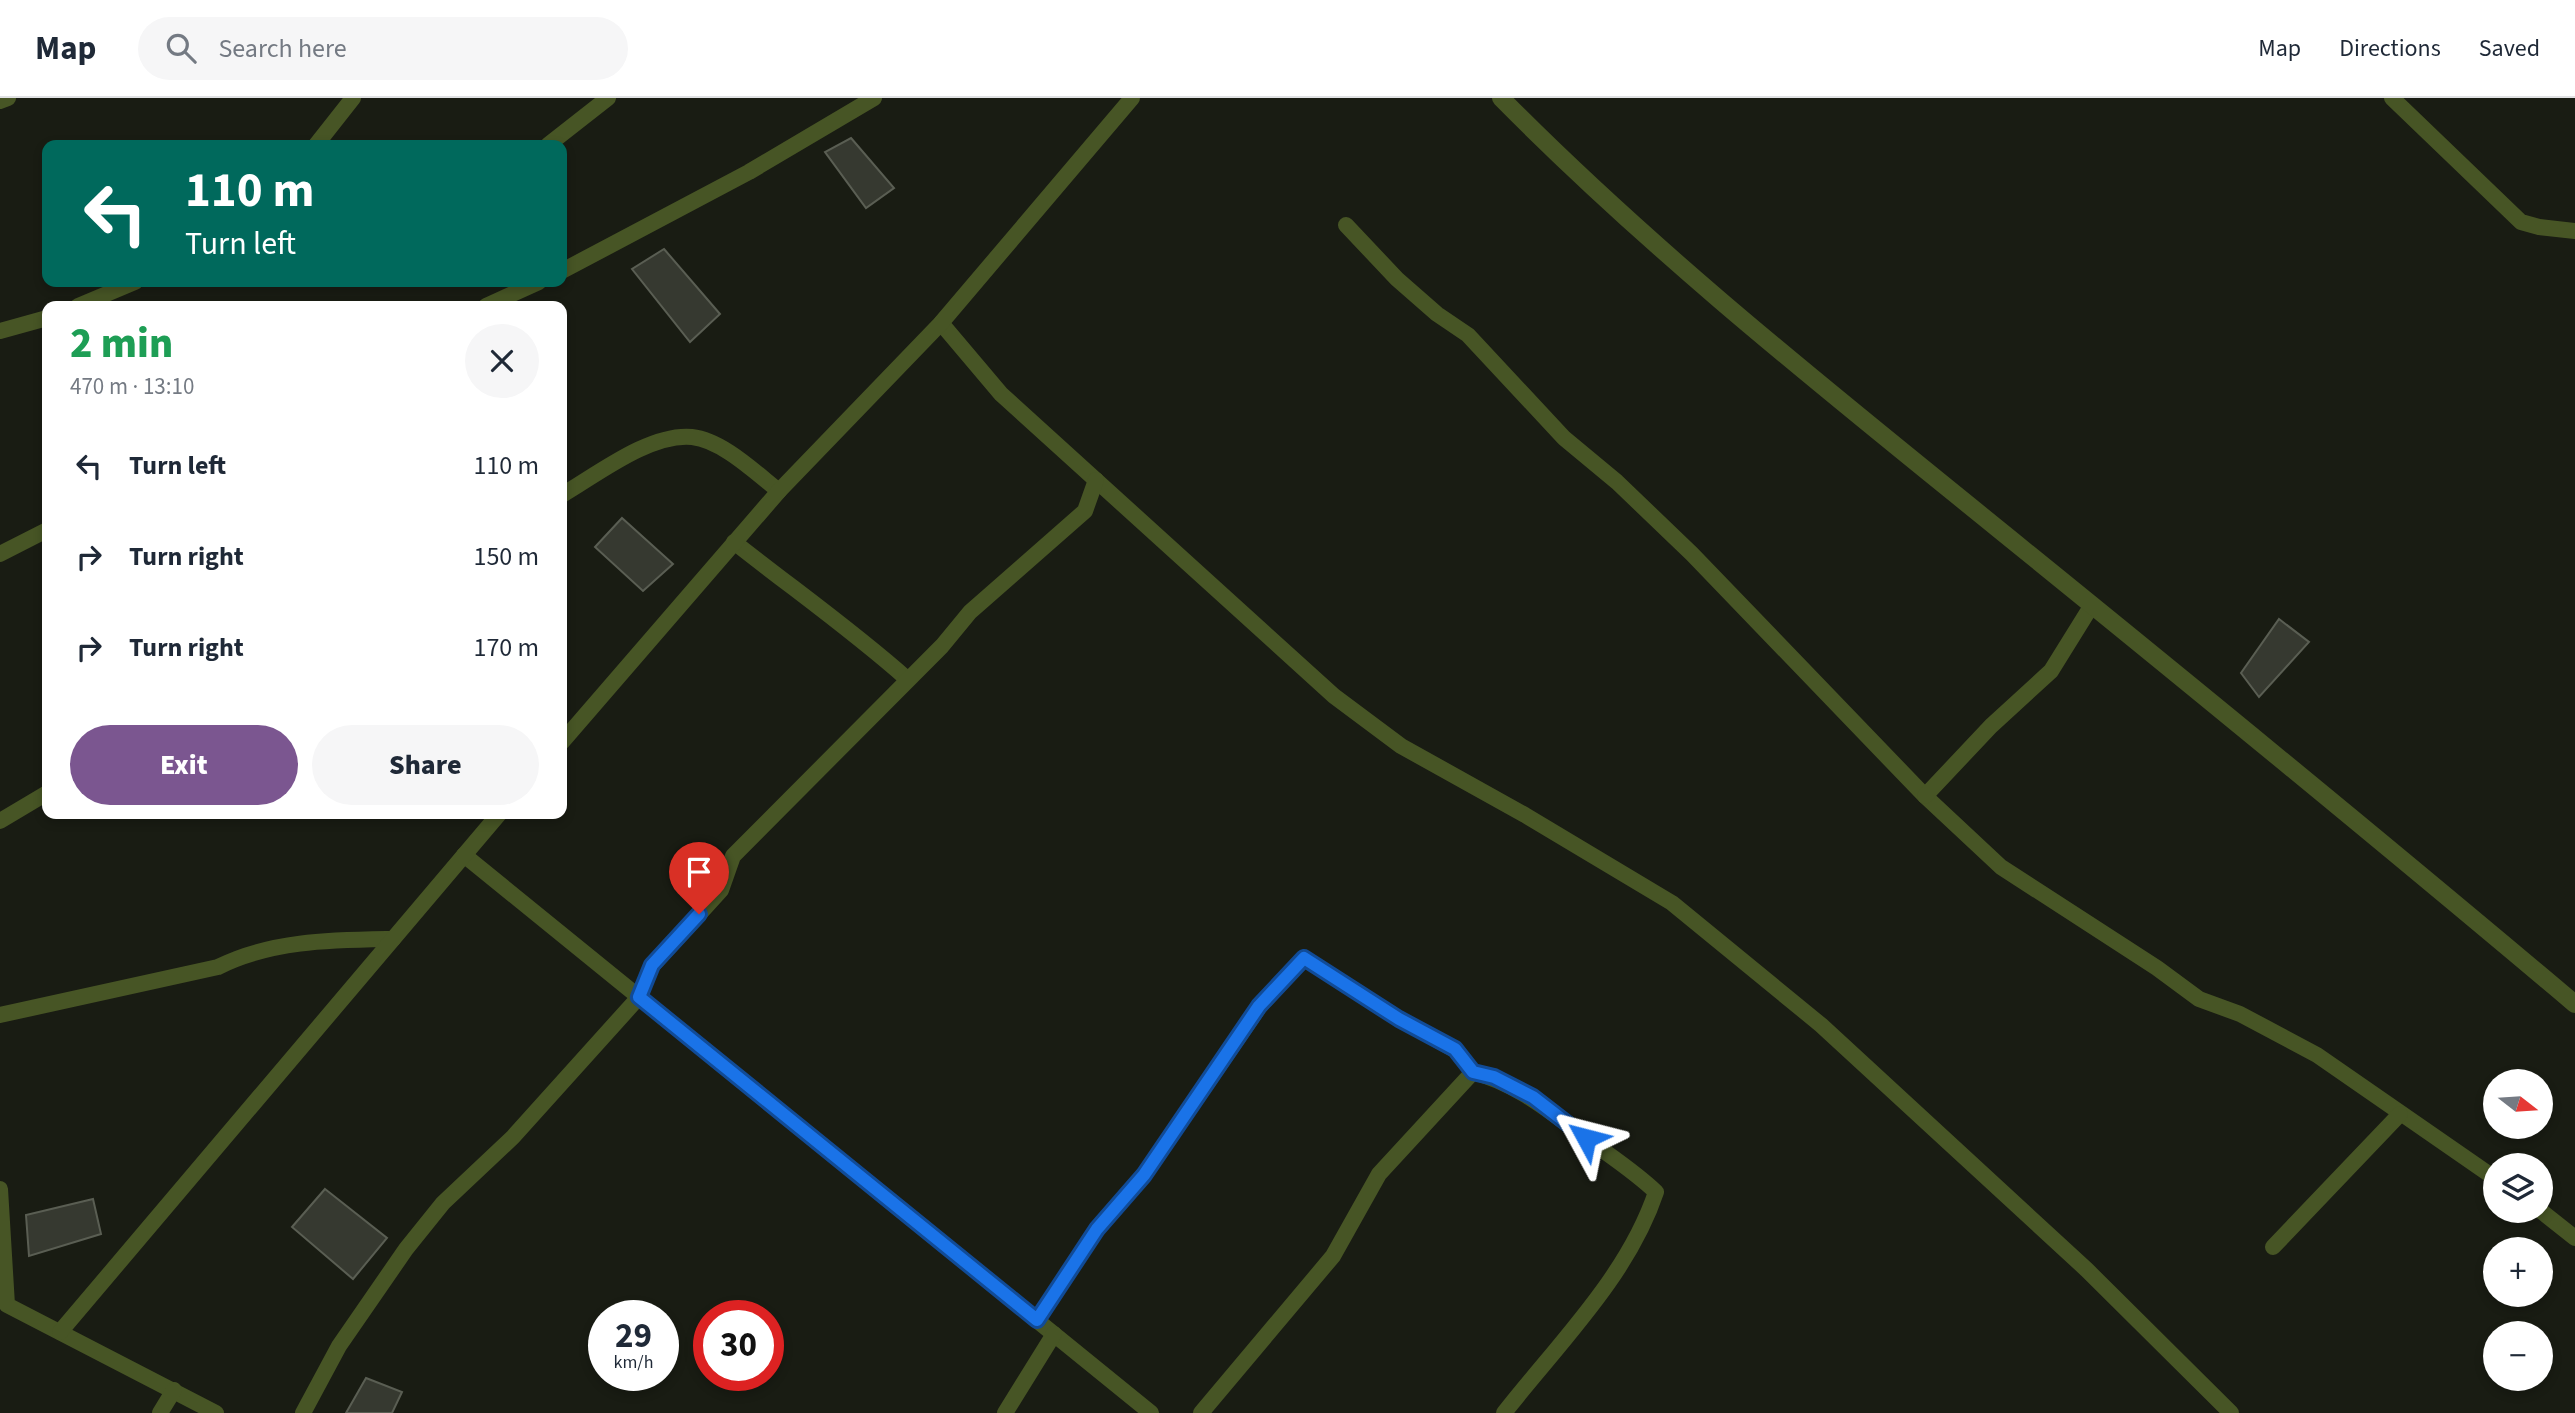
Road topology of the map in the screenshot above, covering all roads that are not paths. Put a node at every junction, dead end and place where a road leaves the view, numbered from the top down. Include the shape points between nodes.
1 (8, 98) edge
2 (353, 98) edge
3 (608, 98) edge
4 (874, 98) edge
5 (1132, 98) edge
6 (1501, 98) edge
7 (2392, 98) edge
8 (0, 101) edge
9 (320, 140) edge
10 (554, 140) edge
11 (1346, 225) dead end
12 (2575, 231) edge
13 (567, 268) edge
14 (123, 287) edge
15 (528, 287) edge
16 (90, 301) edge
17 (497, 301) edge
18 (42, 319) edge
19 (940, 323) junction
20 (0, 331) edge
21 (1096, 481) junction
22 (779, 491) junction
23 (567, 492) edge
24 (42, 533) edge
25 (734, 542) junction
26 (0, 554) edge
27 (2092, 605) junction
28 (906, 679) junction
29 (567, 736) edge
30 (42, 796) edge
31 (1925, 796) junction
32 (495, 819) edge
33 (0, 821) edge
34 (464, 855) junction
35 (393, 939) junction
36 (639, 997) junction
37 (2575, 1004) edge
38 (0, 1015) edge
39 (1473, 1072) junction
40 (2400, 1114) junction
41 (2483, 1170) edge
42 (0, 1189) edge
43 (2553, 1221) edge
44 (2575, 1238) edge
45 (2273, 1247) dead end
46 (4, 1306) edge
47 (1037, 1320) junction
48 (60, 1332) junction
49 (1054, 1334) junction
50 (174, 1390) junction
51 (160, 1413) edge
52 (216, 1413) edge
53 (303, 1413) edge
54 (1005, 1413) edge
55 (1151, 1413) edge
56 (1201, 1413) edge
57 (1504, 1413) edge
58 (2231, 1413) edge

1 - 8 street
2 - 9 street
3 - 10 street
4 - 13 street via 749,172
5 - 19 street
6 - 27 street via 1571,169 1748,326
7 - 12 street via 2521,222
11 - 31 street via 1397,279 1468,335 1564,438 1692,554
14 - 16 street
15 - 17 street
18 - 20 street
19 - 21 street via 1001,394
19 - 22 street
21 - 28 street via 1085,511 970,612
21 - 58 street via 1334,696 1401,746 1672,903 1821,1025 2087,1270
22 - 23 street via 730,453 694,437 658,439
22 - 25 street
24 - 26 street
25 - 28 street via 849,629
25 - 29 street
27 - 31 street via 2051,671
27 - 37 street
28 - 36 street via 733,856 721,890 652,965
30 - 33 street
31 - 40 street via 2001,867 2199,999 2241,1014 2316,1055
32 - 34 street
34 - 35 street
34 - 36 street
35 - 38 street via 340,940 248,952 218,967
35 - 48 street
36 - 47 street
36 - 53 street via 513,1138 436,1212 347,1334
39 - 47 street via 1455,1049 1304,958 1259,1006 1144,1175 1097,1229
39 - 56 street via 1379,1174 1333,1256
39 - 57 street via 1533,1097 1635,1171 1656,1192 1644,1227 1596,1299
40 - 41 street
40 - 45 street
42 - 46 street
43 - 44 street
46 - 48 street
47 - 49 street
48 - 50 street
49 - 54 street
49 - 55 street
50 - 51 street
50 - 52 street

